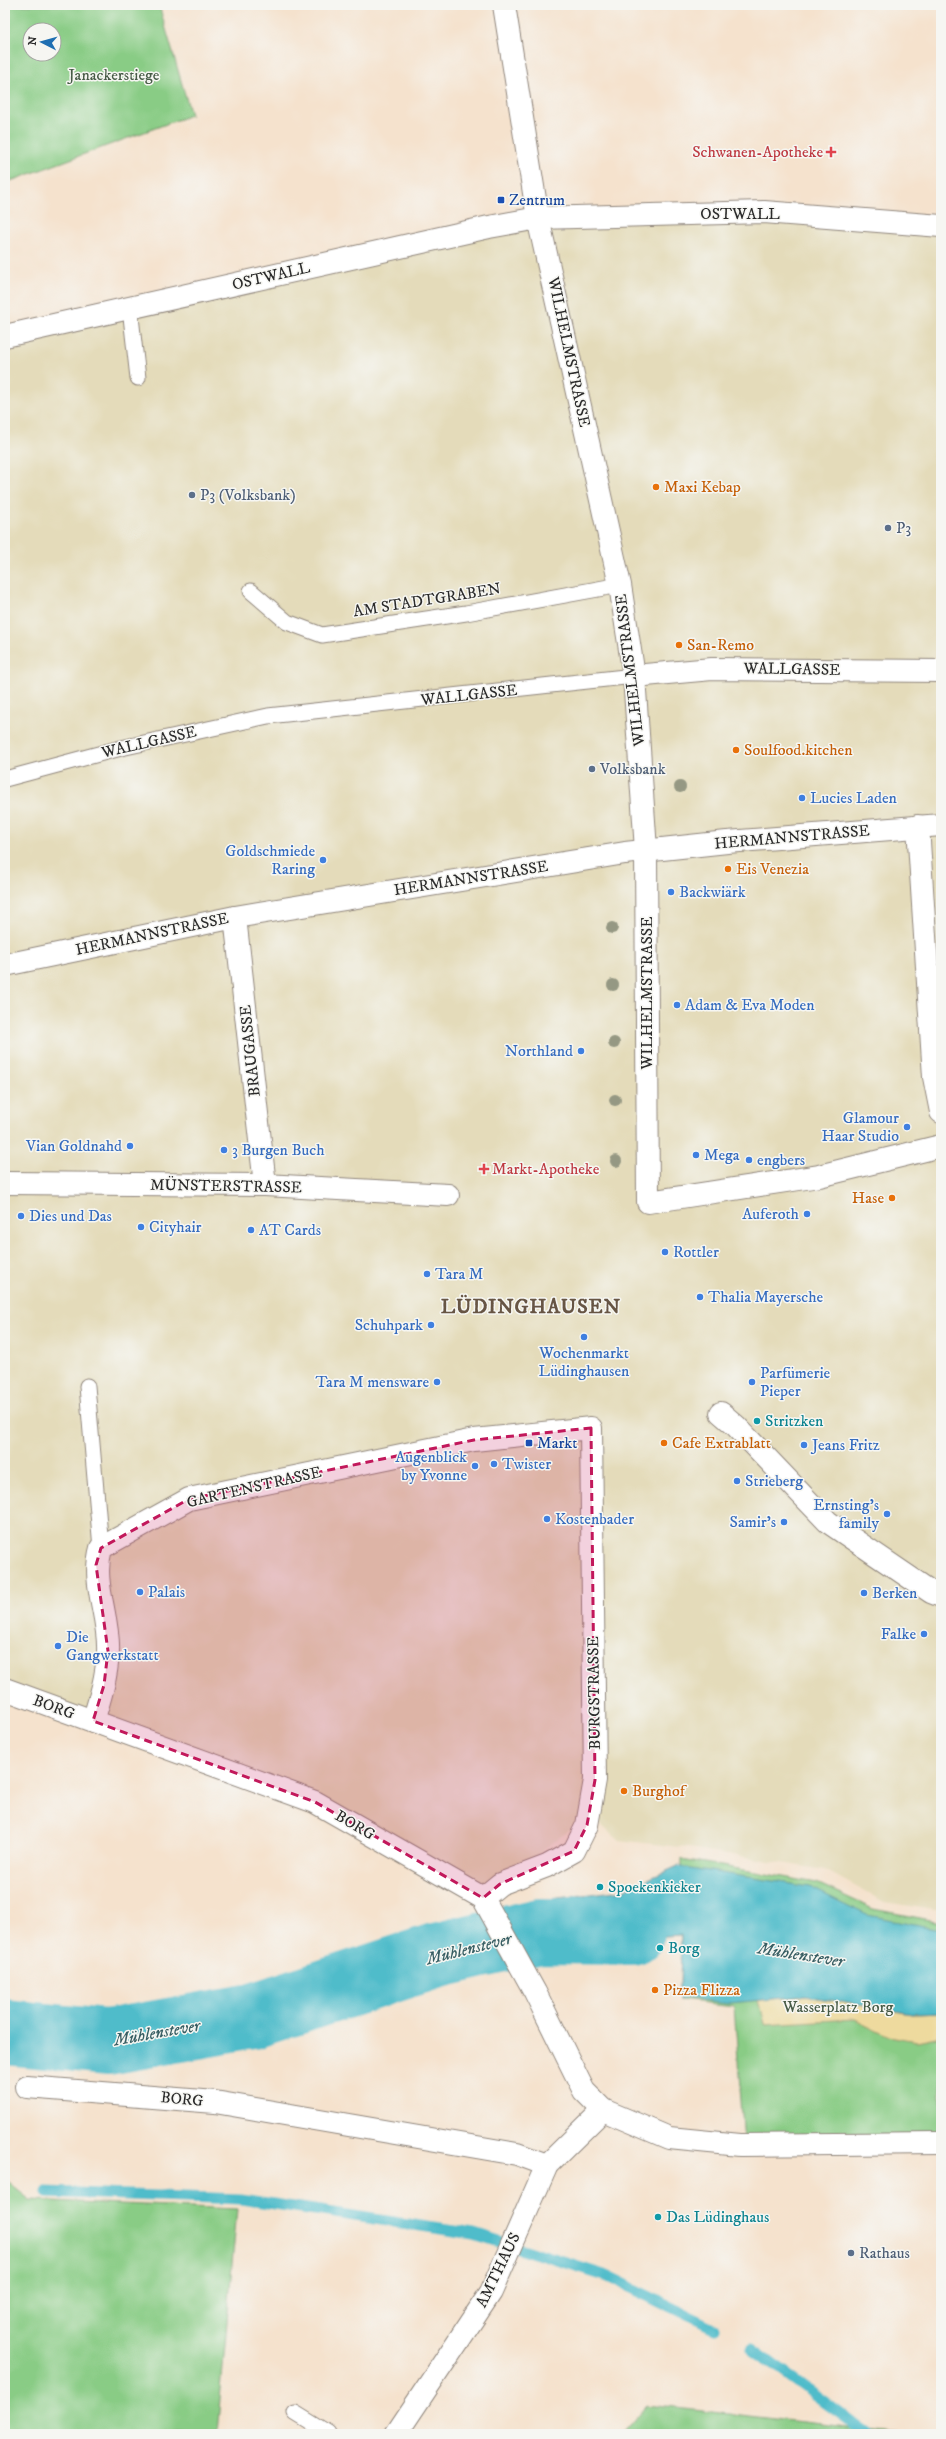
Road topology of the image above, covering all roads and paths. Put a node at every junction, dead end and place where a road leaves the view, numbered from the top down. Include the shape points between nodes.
1 (504, 5) edge
2 (538, 218) junction
3 (941, 226) edge
4 (130, 308) junction
5 (5, 336) edge
6 (138, 378) dead end
7 (620, 585) junction
8 (251, 591) dead end
9 (941, 671) edge
10 (634, 676) junction
11 (5, 779) edge
12 (941, 825) edge
13 (918, 826) junction
14 (646, 850) junction
15 (235, 917) junction
16 (5, 965) edge
17 (941, 1112) edge
18 (941, 1146) edge
19 (5, 1183) edge
20 (265, 1185) junction
21 (448, 1195) dead end
22 (87, 1386) dead end
23 (721, 1413) dead end
24 (591, 1428) joint
25 (101, 1548) junction
26 (941, 1596) edge
27 (5, 1688) edge
28 (94, 1722) junction
29 (486, 1904) junction
30 (27, 2087) dead end
31 (602, 2110) junction
32 (941, 2143) edge
33 (547, 2164) junction
34 (295, 2413) dead end
35 (328, 2434) edge
36 (396, 2434) edge

1 - 2 street
2 - 3 street, OSTWALL via 764,212
2 - 4 street, OSTWALL
2 - 7 street, WILHELMSTRASSE
4 - 5 street, OSTWALL
4 - 6 lane
7 - 8 lane, AM STADTGRABEN via 466,614 322,635 286,622
7 - 10 street, WILHELMSTRASSE
9 - 10 street, WALLGASSE via 712,669
10 - 11 lane, WALLGASSE via 268,716 121,748
10 - 14 street, WILHELMSTRASSE
12 - 13 street, HERMANNSTRASSE
13 - 14 street, HERMANNSTRASSE
13 - 17 street via 934,1077
14 - 15 street, HERMANNSTRASSE
14 - 18 street, WILHELMSTRASSE via 648,1202 819,1176
15 - 16 street, HERMANNSTRASSE
15 - 20 street, BRAUGASSE
19 - 20 street, MÜNSTERSTRASSE
20 - 21 street, MÜNSTERSTRASSE
22 - 25 lane
23 - 26 street via 828,1522 931,1592
24 - 25 street, GARTENSTRASSE via 474,1440 189,1499
24 - 29 street, BURGSTRASSE via 595,1780 587,1825 574,1851 547,1866 500,1884
25 - 28 street via 96,1565 108,1651 104,1685
27 - 28 street, BORG
28 - 29 street, BORG via 315,1802
29 - 31 street via 523,1970 584,2091
30 - 33 street, BORG via 215,2102 517,2154
31 - 32 street via 676,2139 747,2145
31 - 33 street, AMTHAUS
33 - 36 street, AMTHAUS via 491,2292
34 - 35 lane

